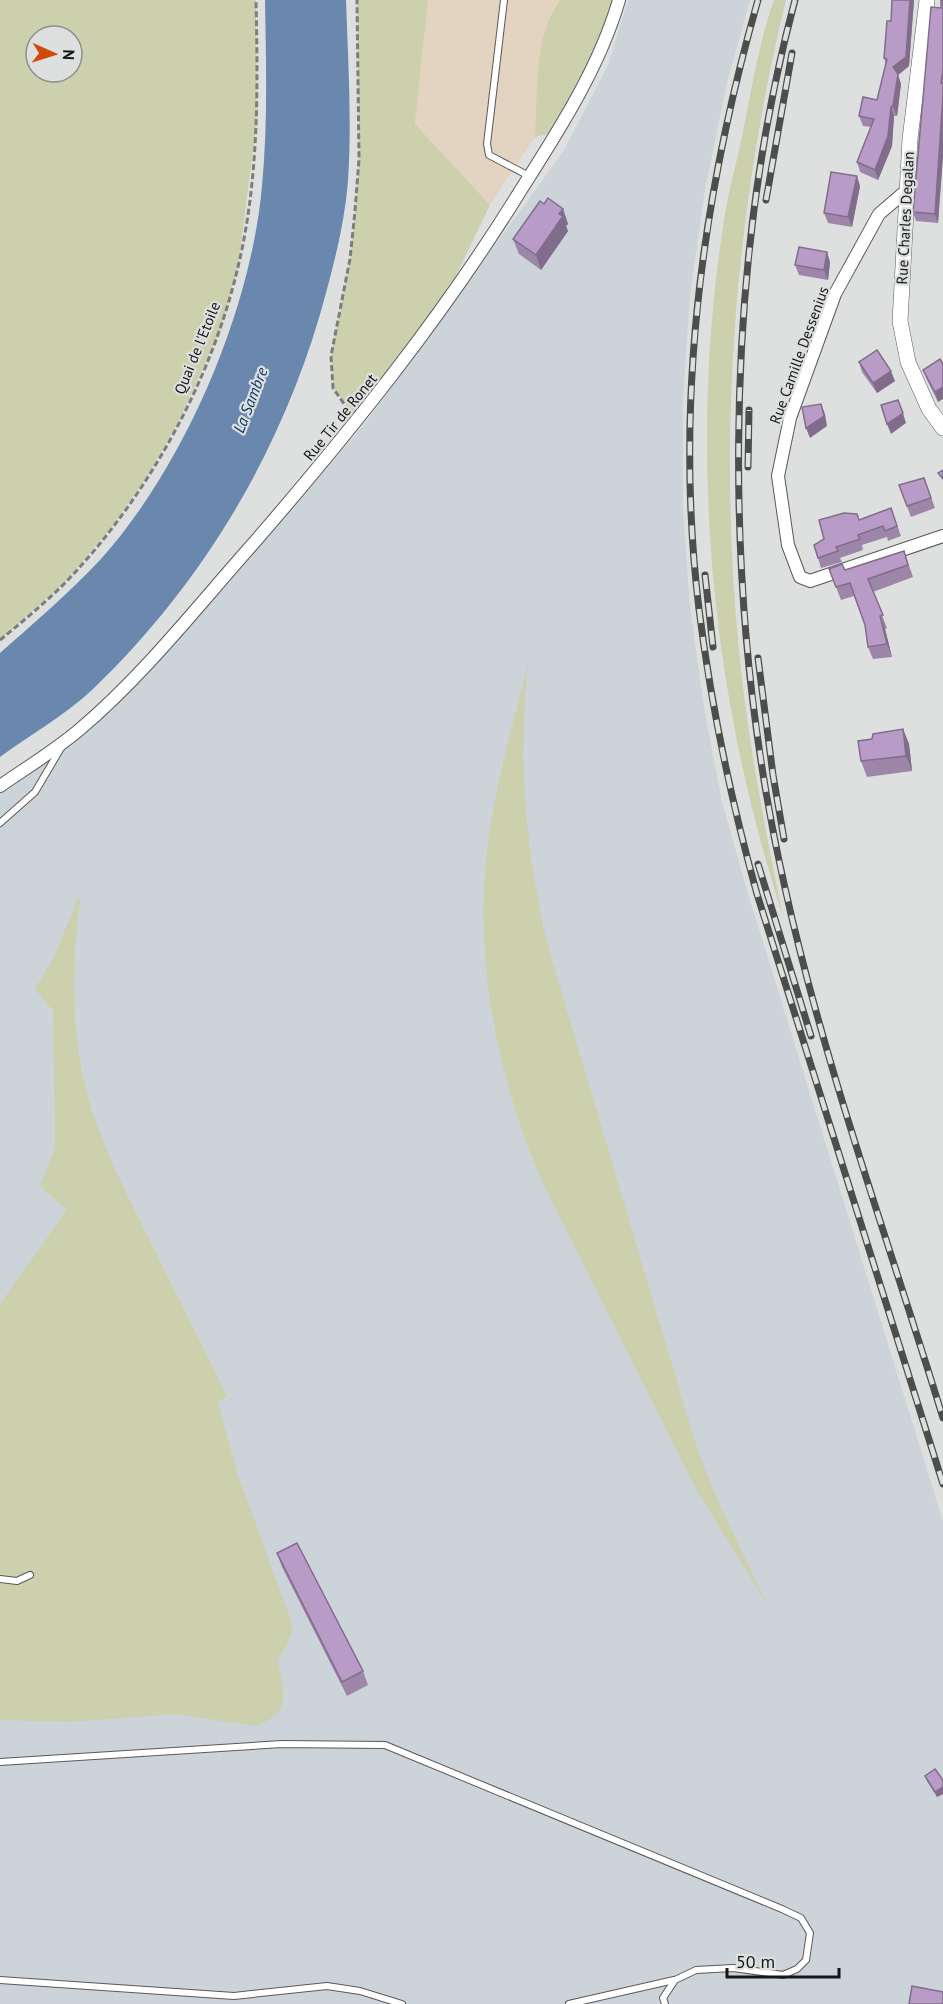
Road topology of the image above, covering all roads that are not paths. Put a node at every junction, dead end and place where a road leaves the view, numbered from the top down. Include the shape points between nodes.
1 (504, 0) edge
2 (619, 0) edge
3 (927, 0) edge
4 (530, 177) junction
5 (907, 190) junction
6 (943, 428) edge
7 (943, 536) edge
8 (65, 742) junction
9 (0, 786) edge
10 (0, 823) edge
11 (30, 1575) dead end
12 (0, 1579) edge
13 (0, 1762) edge
14 (0, 1980) edge
15 (675, 1980) junction
16 (402, 2004) edge
17 (569, 2004) edge
18 (665, 2004) edge

1 - 4 lane via 487,144 489,155
2 - 4 street, Rue Tir de Ronet via 594,63
3 - 5 street, Rue Charles Degalan via 915,82
4 - 8 street, Rue Tir de Ronet via 461,282 359,420 146,664
5 - 6 street, Rue Charles Degalan via 900,321 908,362 929,409
5 - 7 street, Rue Camille Dessenius via 879,214 835,294 790,418 778,476 788,545 800,577 810,580
8 - 9 street, Rue Tir de Ronet
8 - 10 lane via 35,792
11 - 12 lane via 17,1581
13 - 15 lane via 282,1744 385,1745 782,1909 801,1918 810,1933 806,1960 783,1975 733,1968 696,1970
14 - 16 lane via 234,1996 327,1986
15 - 17 lane
15 - 18 lane via 663,1998

